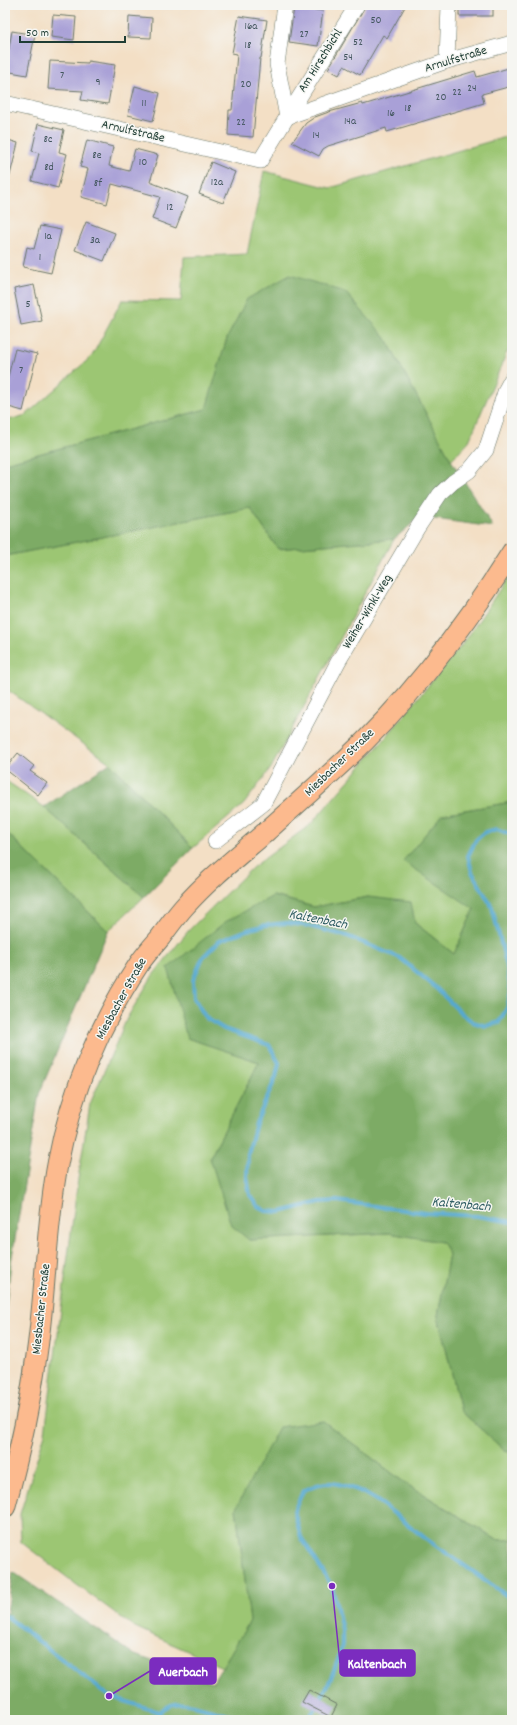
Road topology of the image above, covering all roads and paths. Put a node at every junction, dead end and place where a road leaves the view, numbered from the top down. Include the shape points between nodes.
1 (285, 5) edge
2 (357, 5) edge
3 (449, 5) edge
4 (512, 43) edge
5 (447, 61) junction
6 (5, 103) edge
7 (287, 117) junction
8 (260, 161) joint
9 (512, 378) edge
10 (512, 552) edge
11 (215, 841) dead end
12 (5, 1507) edge

1 - 7 street via 277,64
2 - 7 street, Am Hirschbichl
3 - 5 street
4 - 5 street, Arnulfstraße
5 - 7 street, Arnulfstraße
6 - 8 street, Arnulfstraße
7 - 8 street, Am Hirschbichl
9 - 11 street, Weiher-Winkl-Weg via 506,388 486,450 469,471 440,494 418,527 338,662 263,804
10 - 12 main road, Miesbacher Straße via 487,592 442,653 395,708 346,759 219,872 185,906 139,964 110,1015 83,1074 58,1162 37,1353 20,1451

